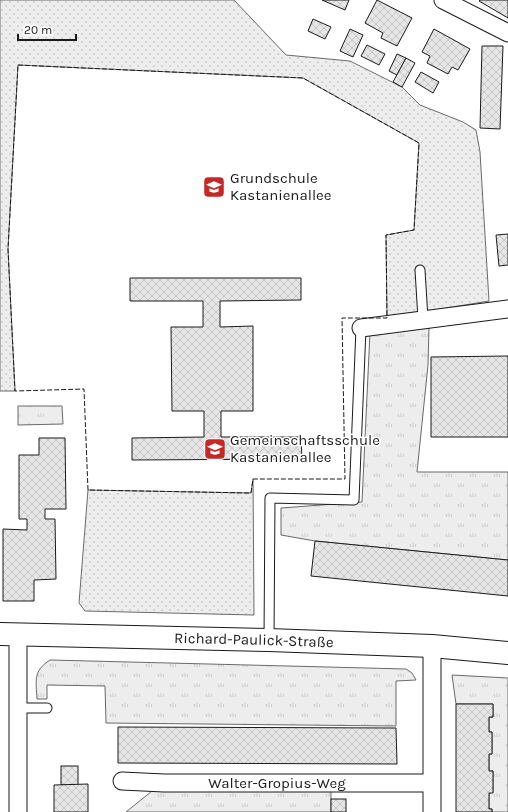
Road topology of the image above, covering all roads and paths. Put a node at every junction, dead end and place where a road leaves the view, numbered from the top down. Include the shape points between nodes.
1 (443, 0) edge
2 (508, 33) edge
3 (420, 270) dead end
4 (508, 309) edge
5 (423, 319) junction
6 (361, 328) joint
7 (9, 634) edge
8 (269, 640) junction
9 (432, 646) junction
10 (508, 653) edge
11 (18, 708) junction
12 (47, 708) dead end
13 (122, 781) dead end
14 (431, 783) junction
15 (18, 812) edge
16 (432, 812) edge

1 - 2 street
3 - 5 lane
4 - 5 street
5 - 6 street
6 - 8 lane via 354,500 270,498
7 - 8 street, Richard-Paulick-Straße
7 - 11 street
8 - 9 street, Richard-Paulick-Straße
9 - 10 street, Richard-Paulick-Straße
9 - 14 street
11 - 12 lane
11 - 15 street
13 - 14 street, Walter-Gropius-Weg
14 - 16 street

